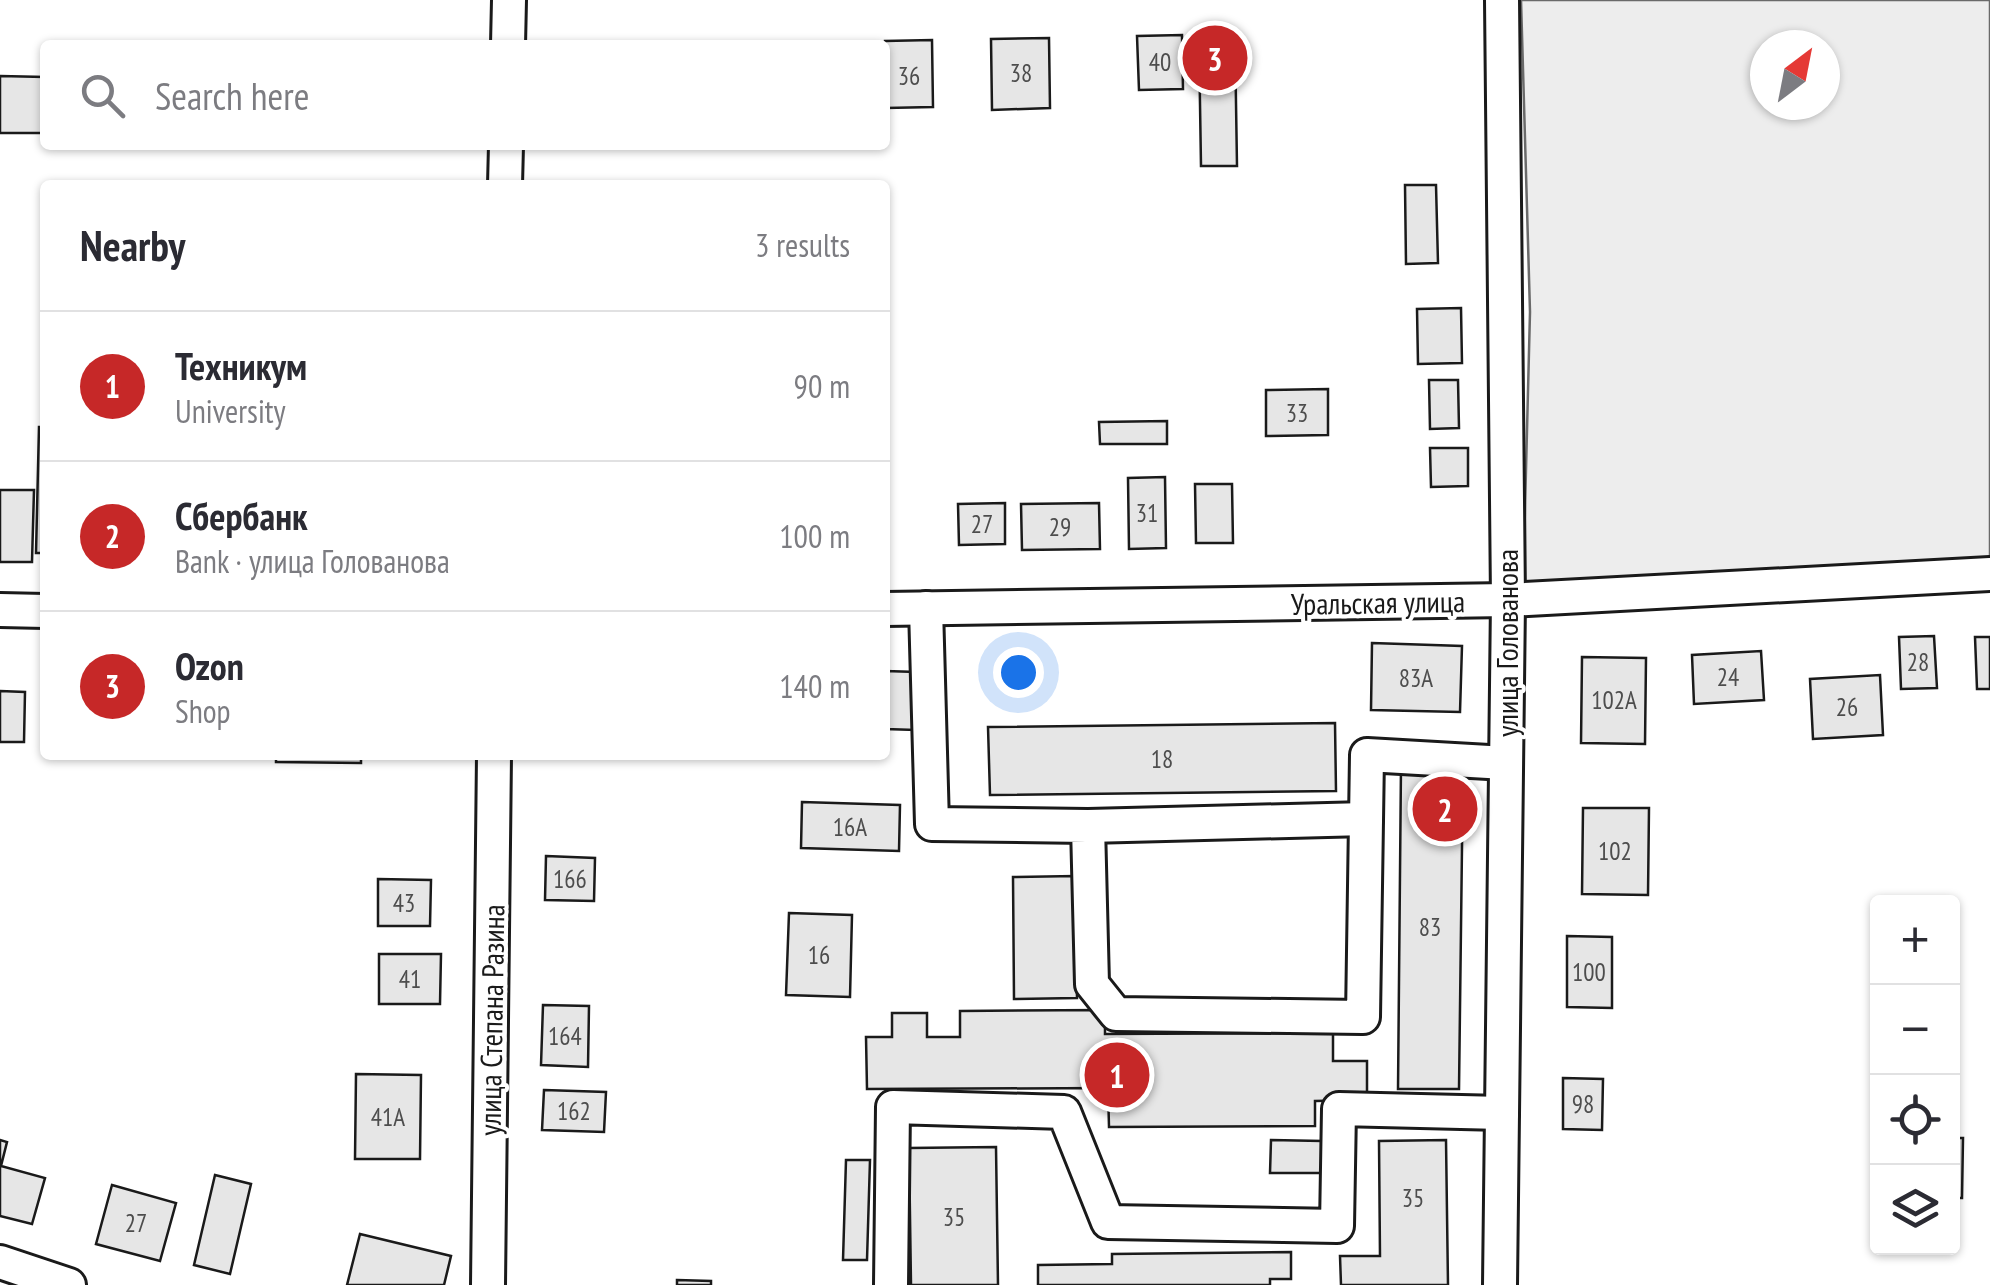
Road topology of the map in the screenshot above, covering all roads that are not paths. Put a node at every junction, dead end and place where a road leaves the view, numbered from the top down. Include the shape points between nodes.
1 (509, 0) edge
2 (1502, 0) edge
3 (508, 40) edge
4 (506, 150) edge
5 (505, 180) edge
6 (1990, 574) edge
7 (1508, 600) junction
8 (926, 608) junction
9 (890, 609) edge
10 (0, 610) edge
11 (40, 611) edge
12 (494, 760) edge
13 (1506, 763) junction
14 (1366, 819) junction
15 (1088, 826) junction
16 (1502, 1113) junction
17 (0, 1262) edge
18 (69, 1285) edge
19 (488, 1285) edge
20 (891, 1285) edge
21 (1500, 1285) edge

1 - 3 street
2 - 7 street, улица Голованова
4 - 5 street
6 - 7 street, Уральская улица
7 - 8 street, Уральская улица
7 - 13 street, улица Голованова
8 - 9 street, Уральская улица
8 - 15 street via 932,824
10 - 11 street
12 - 19 street, улица Степана Разина
13 - 14 street via 1366,755
13 - 16 street, улица Голованова
14 - 15 street
14 - 15 street via 1362,1017 1116,1014 1092,984
16 - 20 street via 1339,1109 1337,1226 1108,1222 1064,1112 893,1107
16 - 21 street, улица Голованова
17 - 18 street

